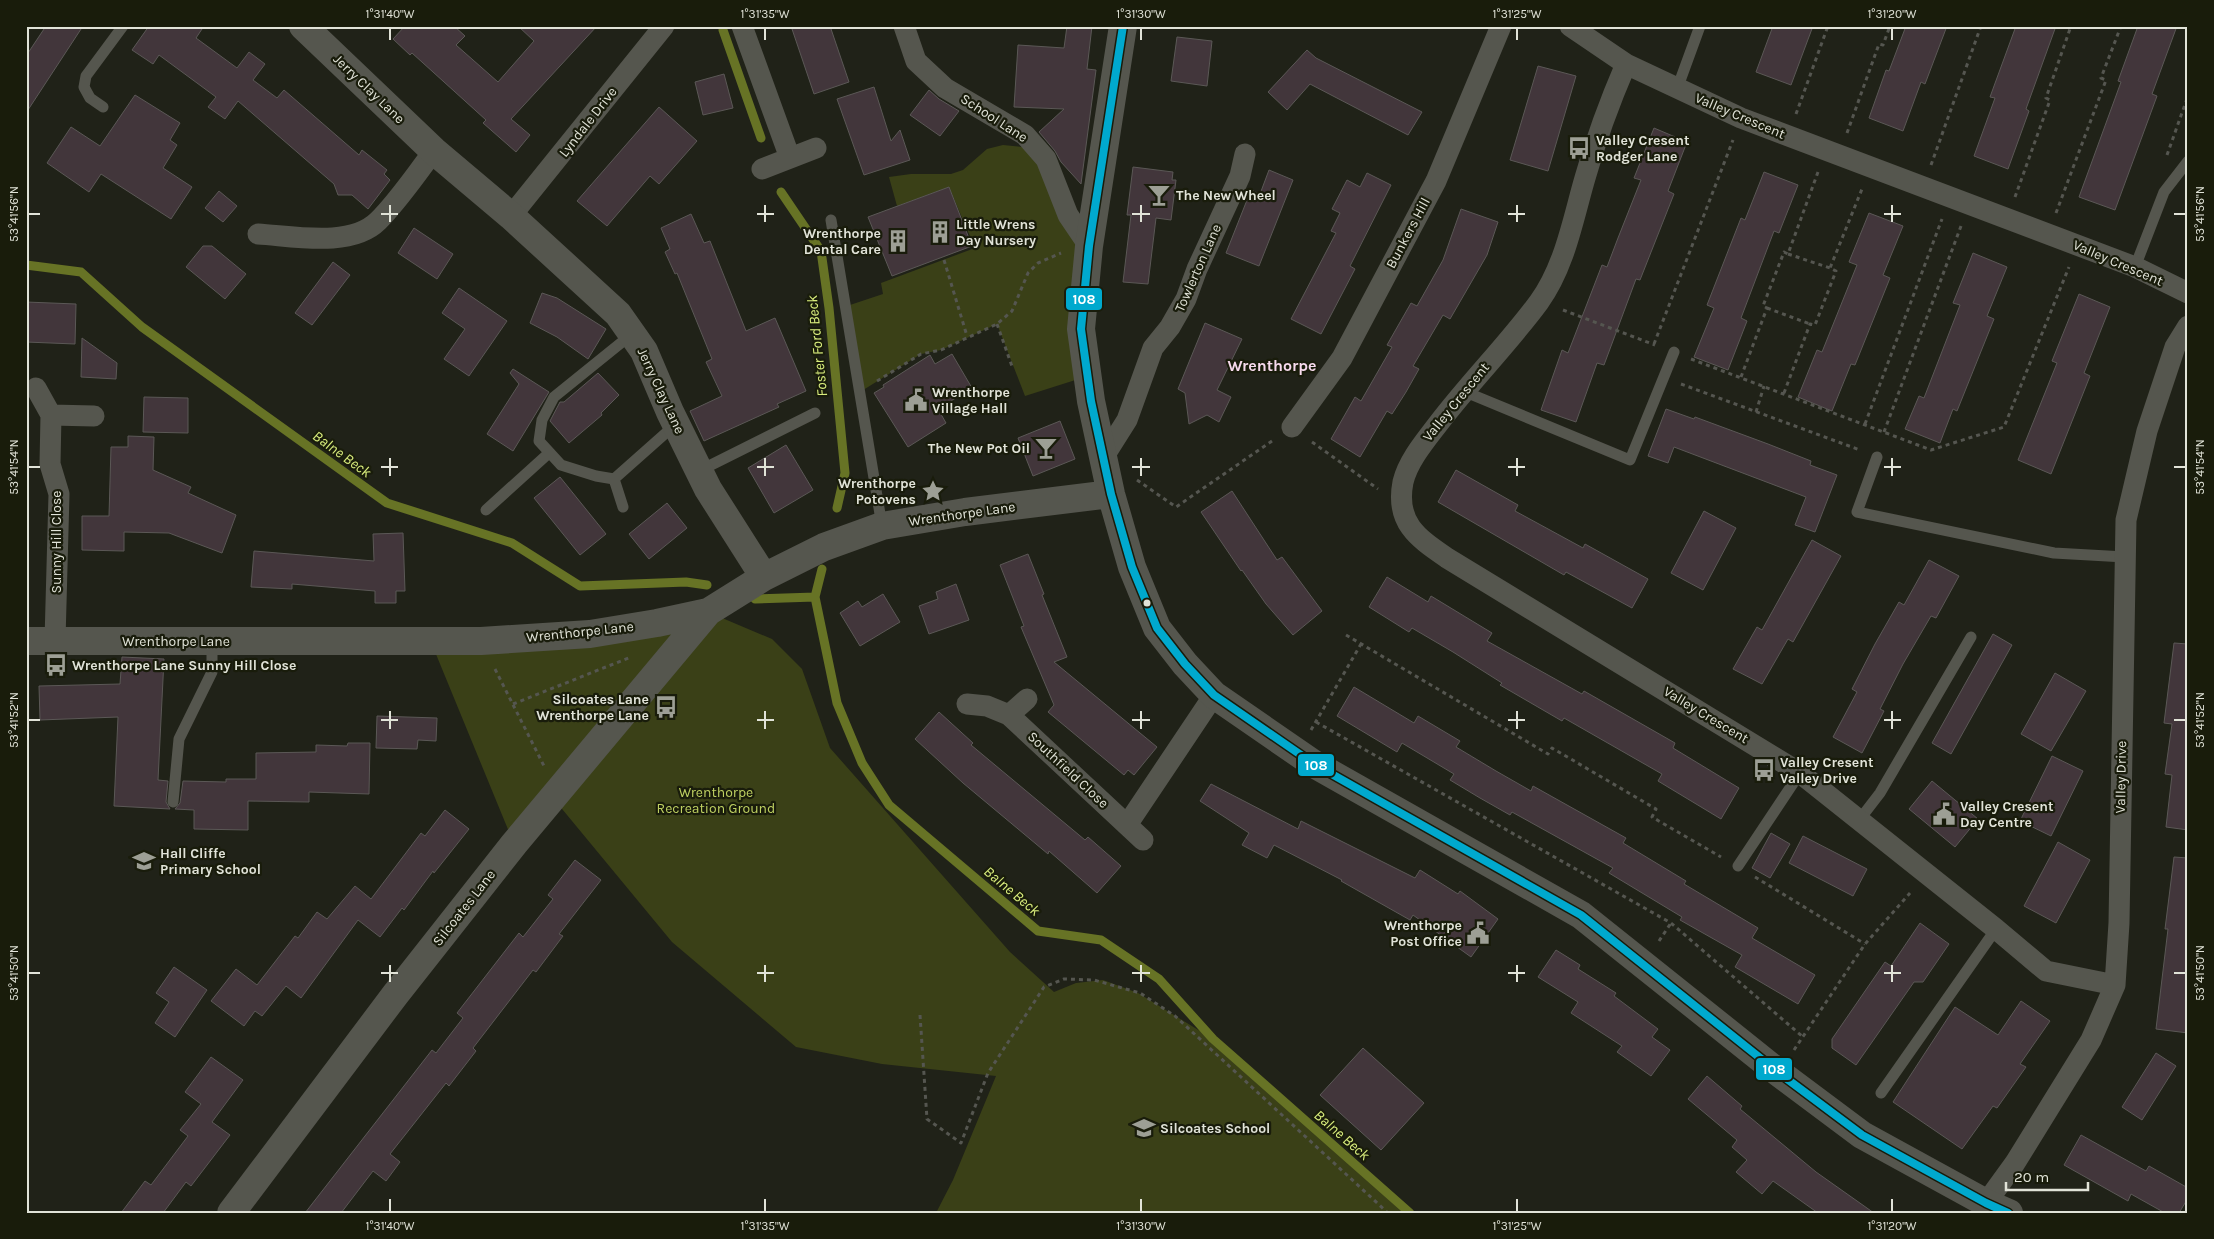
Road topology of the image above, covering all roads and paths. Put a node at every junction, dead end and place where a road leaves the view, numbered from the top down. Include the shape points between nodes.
1 (123, 26) edge
2 (303, 26) edge
3 (664, 26) edge
4 (742, 26) edge
5 (904, 26) edge
6 (1123, 26) edge
7 (1501, 26) edge
8 (1570, 26) edge
9 (1700, 26) edge
10 (1828, 26) edge
11 (1890, 26) edge
12 (1981, 26) edge
13 (2070, 26) edge
14 (2120, 26) edge
15 (1626, 64) junction
16 (1677, 89) junction
17 (103, 107) dead end
18 (1741, 118) junction
19 (1788, 136) junction
20 (816, 148) dead end
21 (434, 151) junction
22 (1833, 153) junction
23 (1245, 154) dead end
24 (790, 158) junction
25 (2188, 161) edge
26 (1870, 167) junction
27 (762, 169) dead end
28 (1923, 187) junction
29 (1960, 201) junction
30 (511, 216) junction
31 (2007, 219) junction
32 (832, 220) dead end
33 (258, 234) dead end
34 (2048, 234) junction
35 (2078, 245) junction
36 (1089, 246) junction
37 (1788, 254) junction
38 (944, 260) dead end
39 (2135, 267) junction
40 (1830, 268) junction
41 (2188, 293) edge
42 (1540, 301) junction
43 (1767, 308) junction
44 (997, 324) junction
45 (1810, 324) junction
46 (2188, 326) edge
47 (632, 334) junction
48 (967, 336) junction
49 (1654, 344) junction
50 (1674, 352) junction
51 (1013, 369) dead end
52 (1664, 377) junction
53 (1741, 377) junction
54 (31, 384) edge
55 (1764, 386) junction
56 (860, 392) junction
57 (1463, 392) junction
58 (1784, 394) junction
59 (1756, 412) junction
60 (815, 413) dead end
61 (51, 415) junction
62 (94, 416) dead end
63 (676, 424) junction
64 (1865, 424) junction
65 (1292, 428) junction
66 (1884, 432) junction
67 (549, 453) junction
68 (1877, 457) joint
69 (1103, 458) junction
70 (700, 471) junction
71 (614, 478) junction
72 (1111, 494) junction
73 (623, 507) dead end
74 (1403, 507) junction
75 (486, 510) dead end
76 (882, 526) junction
77 (2124, 557) junction
78 (764, 578) junction
79 (708, 612) junction
80 (1346, 635) dead end
81 (1971, 637) dead end
82 (55, 640) junction
83 (26, 641) edge
84 (212, 641) junction
85 (481, 641) junction
86 (1361, 644) junction
87 (637, 655) dead end
88 (1214, 695) junction
89 (1027, 699) dead end
90 (513, 704) junction
91 (967, 704) dead end
92 (1010, 715) junction
93 (1316, 722) junction
94 (1298, 752) junction
95 (1800, 772) junction
96 (556, 792) junction
97 (173, 802) dead end
98 (1860, 820) junction
99 (1127, 825) junction
100 (1143, 840) dead end
101 (1738, 866) junction
102 (1927, 873) junction
103 (1996, 929) junction
104 (1865, 944) junction
105 (2114, 985) junction
106 (920, 1015) dead end
107 (1803, 1037) junction
108 (1779, 1073) junction
109 (1881, 1093) dead end
110 (1997, 1208) edge
111 (231, 1213) edge
112 (1388, 1213) edge

1 - 17 lane via 86,76 84,86 90,98
2 - 21 street, Jerry Clay Lane
3 - 30 street, Lyndale Drive
4 - 24 street
5 - 36 street, School Lane via 916,61 945,88 1025,135 1046,159 1068,215
6 - 36 street
7 - 65 street, Bunkers Hill via 1436,181 1342,358
8 - 15 street
9 - 16 lane
10 - 19 path
11 - 22 path via 1883,46 1879,44
12 - 28 path
13 - 31 path via 2046,98 2050,100
14 - 34 path via 2101,78 2106,80
15 - 16 street, Valley Crescent
15 - 42 street, Valley Crescent via 1590,161 1557,272
16 - 18 street, Valley Crescent
18 - 19 street, Valley Crescent
18 - 49 path
19 - 22 street, Valley Crescent
20 - 24 street
21 - 30 street, Jerry Clay Lane
21 - 33 street via 378,222 360,232 321,238
22 - 26 street, Valley Crescent
22 - 37 path
23 - 69 street, Towlerton Lane via 1240,176 1186,299 1153,348 1127,420
24 - 27 street
25 - 39 lane via 2164,192
26 - 28 street, Valley Crescent
26 - 40 path
28 - 29 street, Valley Crescent
29 - 31 street, Valley Crescent
29 - 64 path
29 - 66 path
30 - 47 street, Jerry Clay Lane via 618,314
31 - 34 street, Valley Crescent
32 - 56 lane
34 - 35 street, Valley Crescent
35 - 39 street, Valley Crescent
35 - 66 path via 2004,428 1931,450
36 - 44 path via 1038,263 1028,273 1012,311
36 - 69 street via 1082,329 1091,401
37 - 40 path
37 - 43 path via 1784,252 1780,261 1763,306
38 - 48 path
39 - 41 street, Valley Crescent
40 - 45 path via 1836,271 1815,325
42 - 49 path
42 - 57 street, Valley Crescent
43 - 45 path
43 - 53 path
44 - 48 path
44 - 51 path
45 - 58 path
46 - 77 street, Valley Drive via 2175,347 2147,431 2126,520
47 - 63 street, Jerry Clay Lane via 644,351
47 - 67 lane via 554,397 542,420 538,441
48 - 56 path via 941,350 921,354
49 - 50 path
50 - 52 lane
50 - 53 path
52 - 57 lane via 1630,460
52 - 59 path
53 - 55 path
54 - 61 street
55 - 58 path
55 - 59 path
56 - 76 lane
57 - 74 street, Valley Crescent via 1409,467 1403,483
58 - 64 path
59 - 68 path
60 - 70 lane
61 - 62 street
61 - 82 street, Sunny Hill Close via 50,464 59,494
63 - 70 street, Jerry Clay Lane
63 - 71 lane
64 - 66 path
65 - 69 path via 1176,507
65 - 74 path
67 - 71 lane via 561,465
67 - 75 lane
68 - 77 lane via 1857,512 2054,553
69 - 72 street
70 - 78 street, Jerry Clay Lane
71 - 73 lane
72 - 76 street, Wrenthorpe Lane
72 - 88 street via 1132,567 1157,628 1184,664
74 - 95 street, Valley Crescent via 1407,523 1418,538 1447,558
76 - 78 street, Wrenthorpe Lane via 824,547
77 - 105 street, Valley Drive via 2119,922
78 - 79 street, Wrenthorpe Lane
79 - 85 street, Wrenthorpe Lane via 590,634
79 - 96 street, Silcoates Lane
80 - 86 path
81 - 98 lane via 1880,793
82 - 83 street, Wrenthorpe Lane
82 - 84 street, Wrenthorpe Lane
84 - 85 street, Wrenthorpe Lane
84 - 97 lane via 212,672 179,739
85 - 90 path
86 - 93 path
86 - 101 path via 1548,754 1552,748 1656,810 1652,817
87 - 90 path
88 - 94 street
88 - 99 street
89 - 92 street
90 - 96 path
91 - 92 street, Southfield Close via 986,706
92 - 99 street, Southfield Close
93 - 94 path
93 - 107 path via 1671,923
94 - 108 street via 1580,915
95 - 98 street, Valley Crescent
95 - 101 lane
96 - 111 street, Silcoates Lane via 395,995
98 - 102 street, Valley Crescent
99 - 100 street, Southfield Close
101 - 104 path
102 - 103 street, Valley Crescent
102 - 104 path
103 - 105 street, Valley Crescent via 2046,971
103 - 109 lane
104 - 107 path
105 - 110 street, Valley Drive via 2091,1040 2015,1163
106 - 112 path via 927,1118 961,1143 988,1073 1044,987 1064,980 1094,980 1140,993 1175,1016
107 - 108 path
108 - 110 street via 1862,1135

